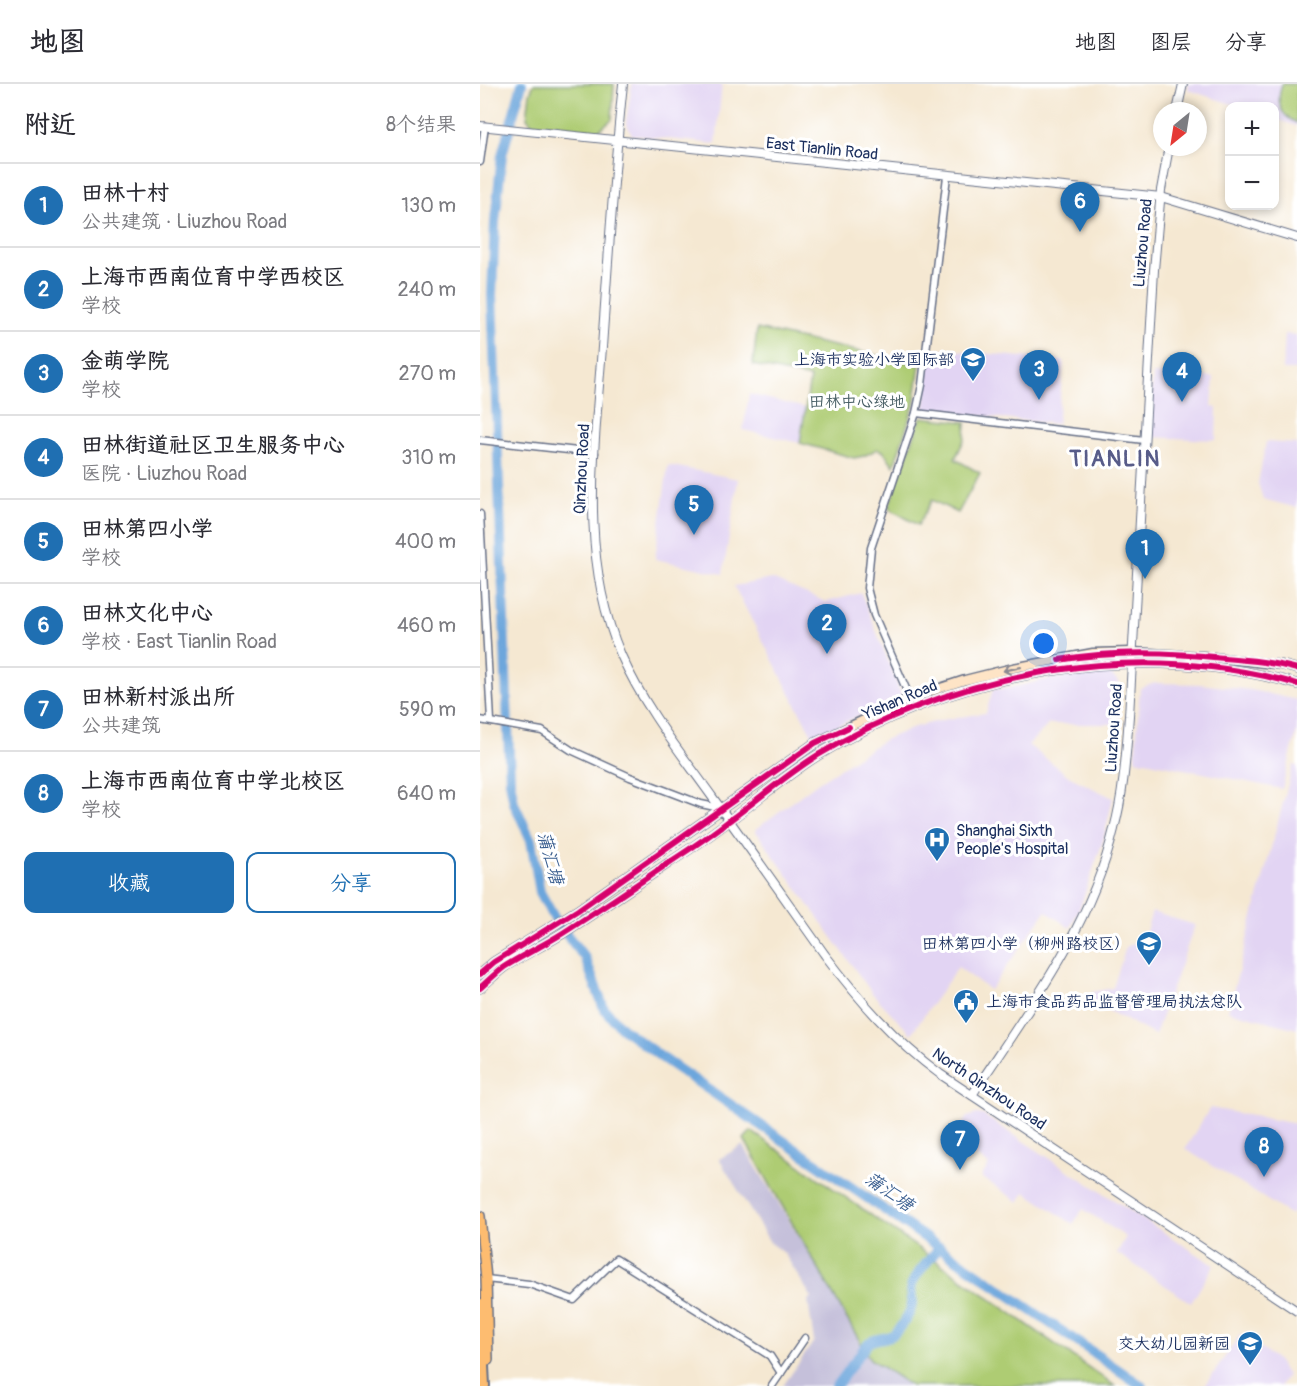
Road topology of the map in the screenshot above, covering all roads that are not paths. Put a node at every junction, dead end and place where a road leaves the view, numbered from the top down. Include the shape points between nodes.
1 (623, 84) edge
2 (1183, 84) edge
3 (1179, 102) edge
4 (486, 126) edge
5 (617, 141) junction
6 (1168, 156) edge
7 (480, 162) edge
8 (947, 176) junction
9 (1161, 197) junction
10 (1297, 238) edge
11 (916, 413) junction
12 (484, 440) edge
13 (1144, 440) junction
14 (595, 453) junction
15 (480, 514) edge
16 (1132, 652) junction
17 (1132, 663) junction
18 (1297, 669) edge
19 (1297, 684) edge
20 (910, 698) junction
21 (480, 720) edge
22 (491, 722) junction
23 (721, 808) junction
24 (730, 820) junction
25 (480, 974) edge
26 (480, 988) edge
27 (972, 1095) junction
28 (480, 1216) edge
29 (486, 1279) junction
30 (480, 1304) edge
31 (1297, 1311) edge
32 (805, 1338) dead end
33 (781, 1373) junction
34 (487, 1386) edge
35 (772, 1386) edge

1 - 5 street, Qinzhou Road
2 - 3 street
4 - 5 street, East Tianlin Road
4 - 7 street
5 - 8 street, East Tianlin Road
5 - 14 street, Qinzhou Road
6 - 9 street, Liuzhou Road
8 - 9 street, East Tianlin Road
8 - 11 street
9 - 10 street, East Tianlin Road
9 - 13 street, Liuzhou Road
11 - 13 street
11 - 20 street via 871,548 867,588 877,622
12 - 14 street
13 - 16 street, Liuzhou Road
14 - 23 street, Qinzhou Road via 595,558 612,631 645,701
15 - 22 street
16 - 17 street, Liuzhou Road
16 - 18 main road, Yishan Road via 1241,659
16 -> 20 main road, Yishan Road via 1093,653 1013,668
17 - 19 main road, Yishan Road via 1253,673
17 - 24 main road, Yishan Road via 1061,669 943,696 843,740 779,780
17 - 27 street, Liuzhou Road via 1122,793 1099,880 1061,958
20 - 23 main road, Yishan Road via 815,743
21 - 22 street
22 - 23 street via 542,731 571,750 659,790
23 - 24 street, Qinzhou Road
23 - 25 main road, Yishan Road
24 - 26 main road, Yishan Road via 585,919 503,968
24 - 27 street, North Qinzhou Road via 825,955 869,1010 919,1058
27 - 31 street, North Qinzhou Road
28 - 29 main road
29 - 33 street via 530,1284 574,1300 616,1259 770,1356
29 - 34 main road
30 - 34 highway
32 - 33 street
33 - 35 street

